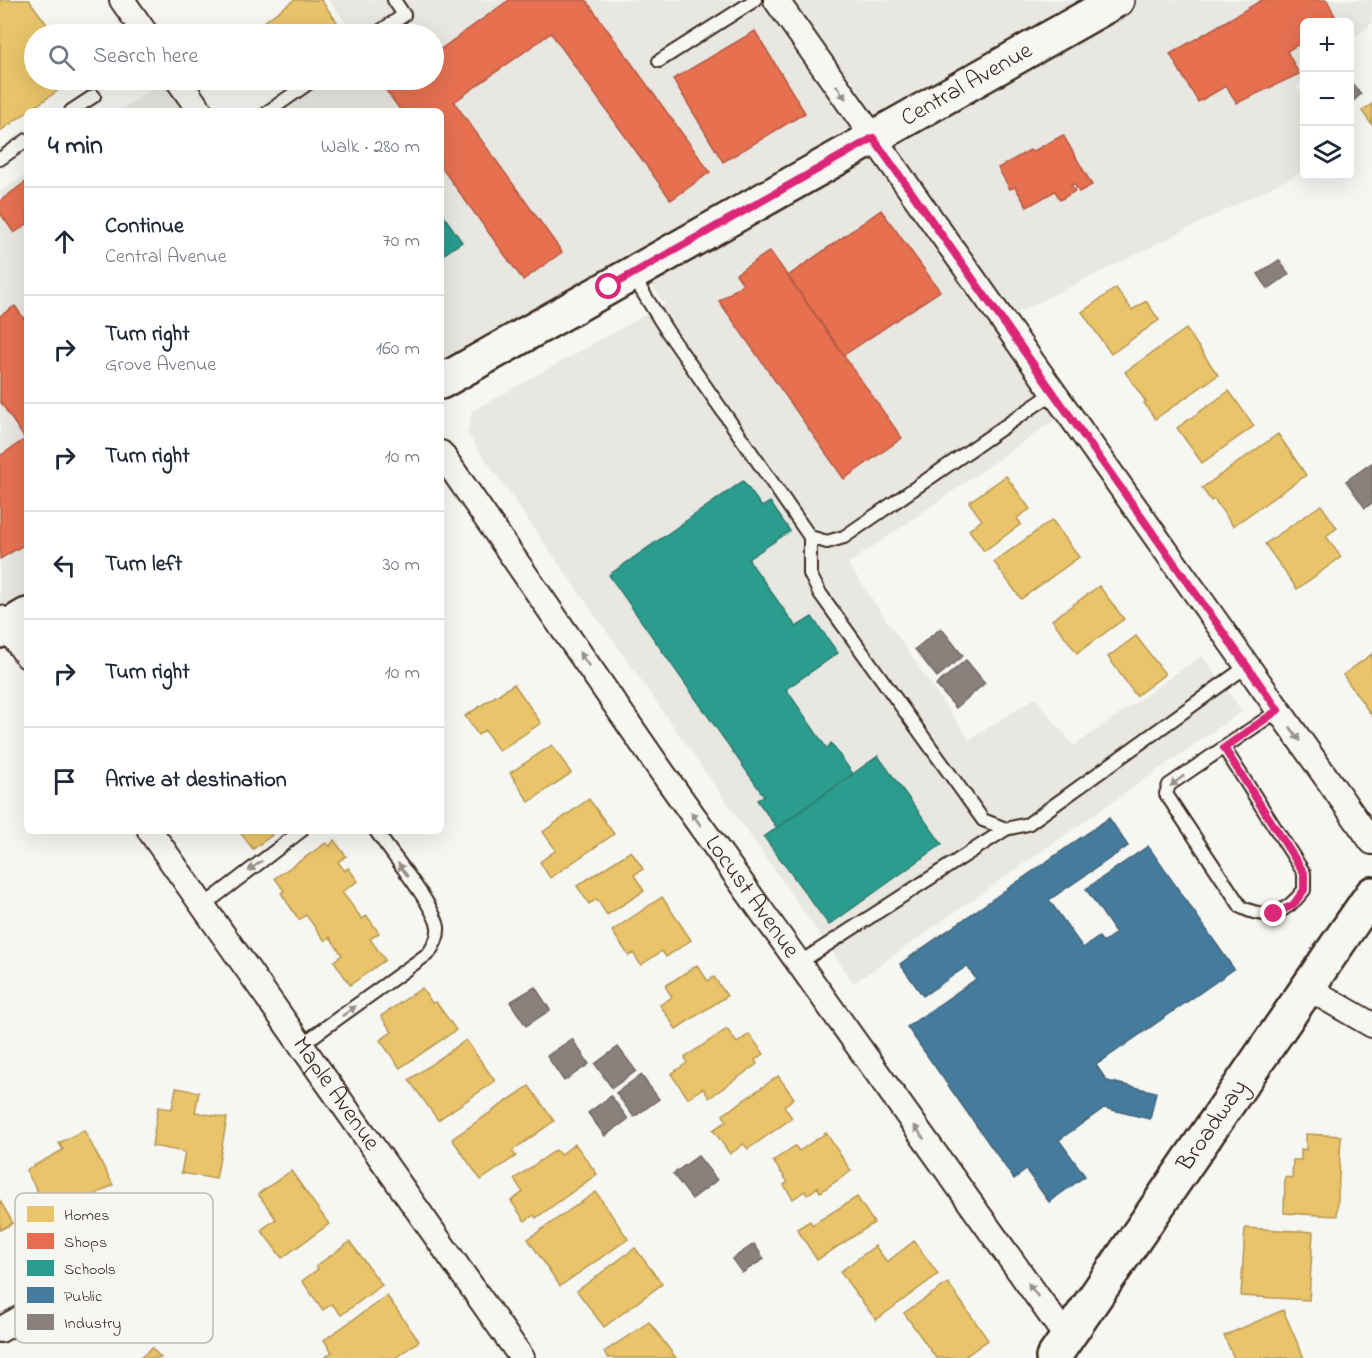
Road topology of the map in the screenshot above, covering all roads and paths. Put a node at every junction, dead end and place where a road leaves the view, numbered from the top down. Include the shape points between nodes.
1 (122, 0) edge
2 (393, 0) edge
3 (755, 0) edge
4 (776, 0) edge
5 (1117, 0) edge
6 (139, 24) edge
7 (391, 24) edge
8 (659, 61) dead end
9 (185, 90) edge
10 (299, 90) edge
11 (94, 96) dead end
12 (76, 108) edge
13 (198, 108) edge
14 (273, 108) edge
15 (873, 138) junction
16 (24, 142) edge
17 (0, 159) edge
18 (631, 274) junction
19 (444, 380) edge
20 (1053, 393) junction
21 (444, 457) edge
22 (810, 537) junction
23 (8, 623) edge
24 (24, 652) edge
25 (1247, 666) junction
26 (1278, 710) junction
27 (1224, 748) junction
28 (1006, 829) junction
29 (152, 834) edge
30 (298, 834) edge
31 (378, 834) edge
32 (1372, 842) edge
33 (1372, 894) edge
34 (203, 906) junction
35 (799, 963) junction
36 (1308, 987) junction
37 (1372, 1025) edge
38 (301, 1045) junction
39 (15, 1321) edge
40 (0, 1330) edge
41 (1060, 1348) edge
42 (522, 1358) edge

1 - 6 street
2 - 7 lane via 404,15
3 - 8 lane
4 -> 15 street
5 - 15 street, Central Avenue
9 - 13 street
10 - 14 lane
11 - 12 lane
15 - 18 street, Central Avenue
15 - 20 street
16 - 17 lane
18 - 19 street, Central Avenue
18 - 22 lane
20 - 22 lane via 844,537 827,542
20 - 25 street
35 -> 21 street, Locust Avenue
22 - 28 lane via 810,574 819,592 983,820
23 - 24 street
25 - 26 street
25 - 28 lane via 1028,824
26 - 27 lane
26 -> 32 street
27 -> 27 lane via 1169,785 1166,794 1241,907 1274,914 1293,905 1304,890 1304,873
28 - 35 lane
29 - 34 street, Maple Avenue
30 -> 34 lane
38 -> 31 lane via 429,953 437,941 438,928 432,910
33 - 36 street, Broadway
34 - 38 street, Maple Avenue
41 -> 35 street, Locust Avenue
36 - 37 street
36 - 41 street, Broadway
38 - 42 street, Maple Avenue
39 - 40 street

